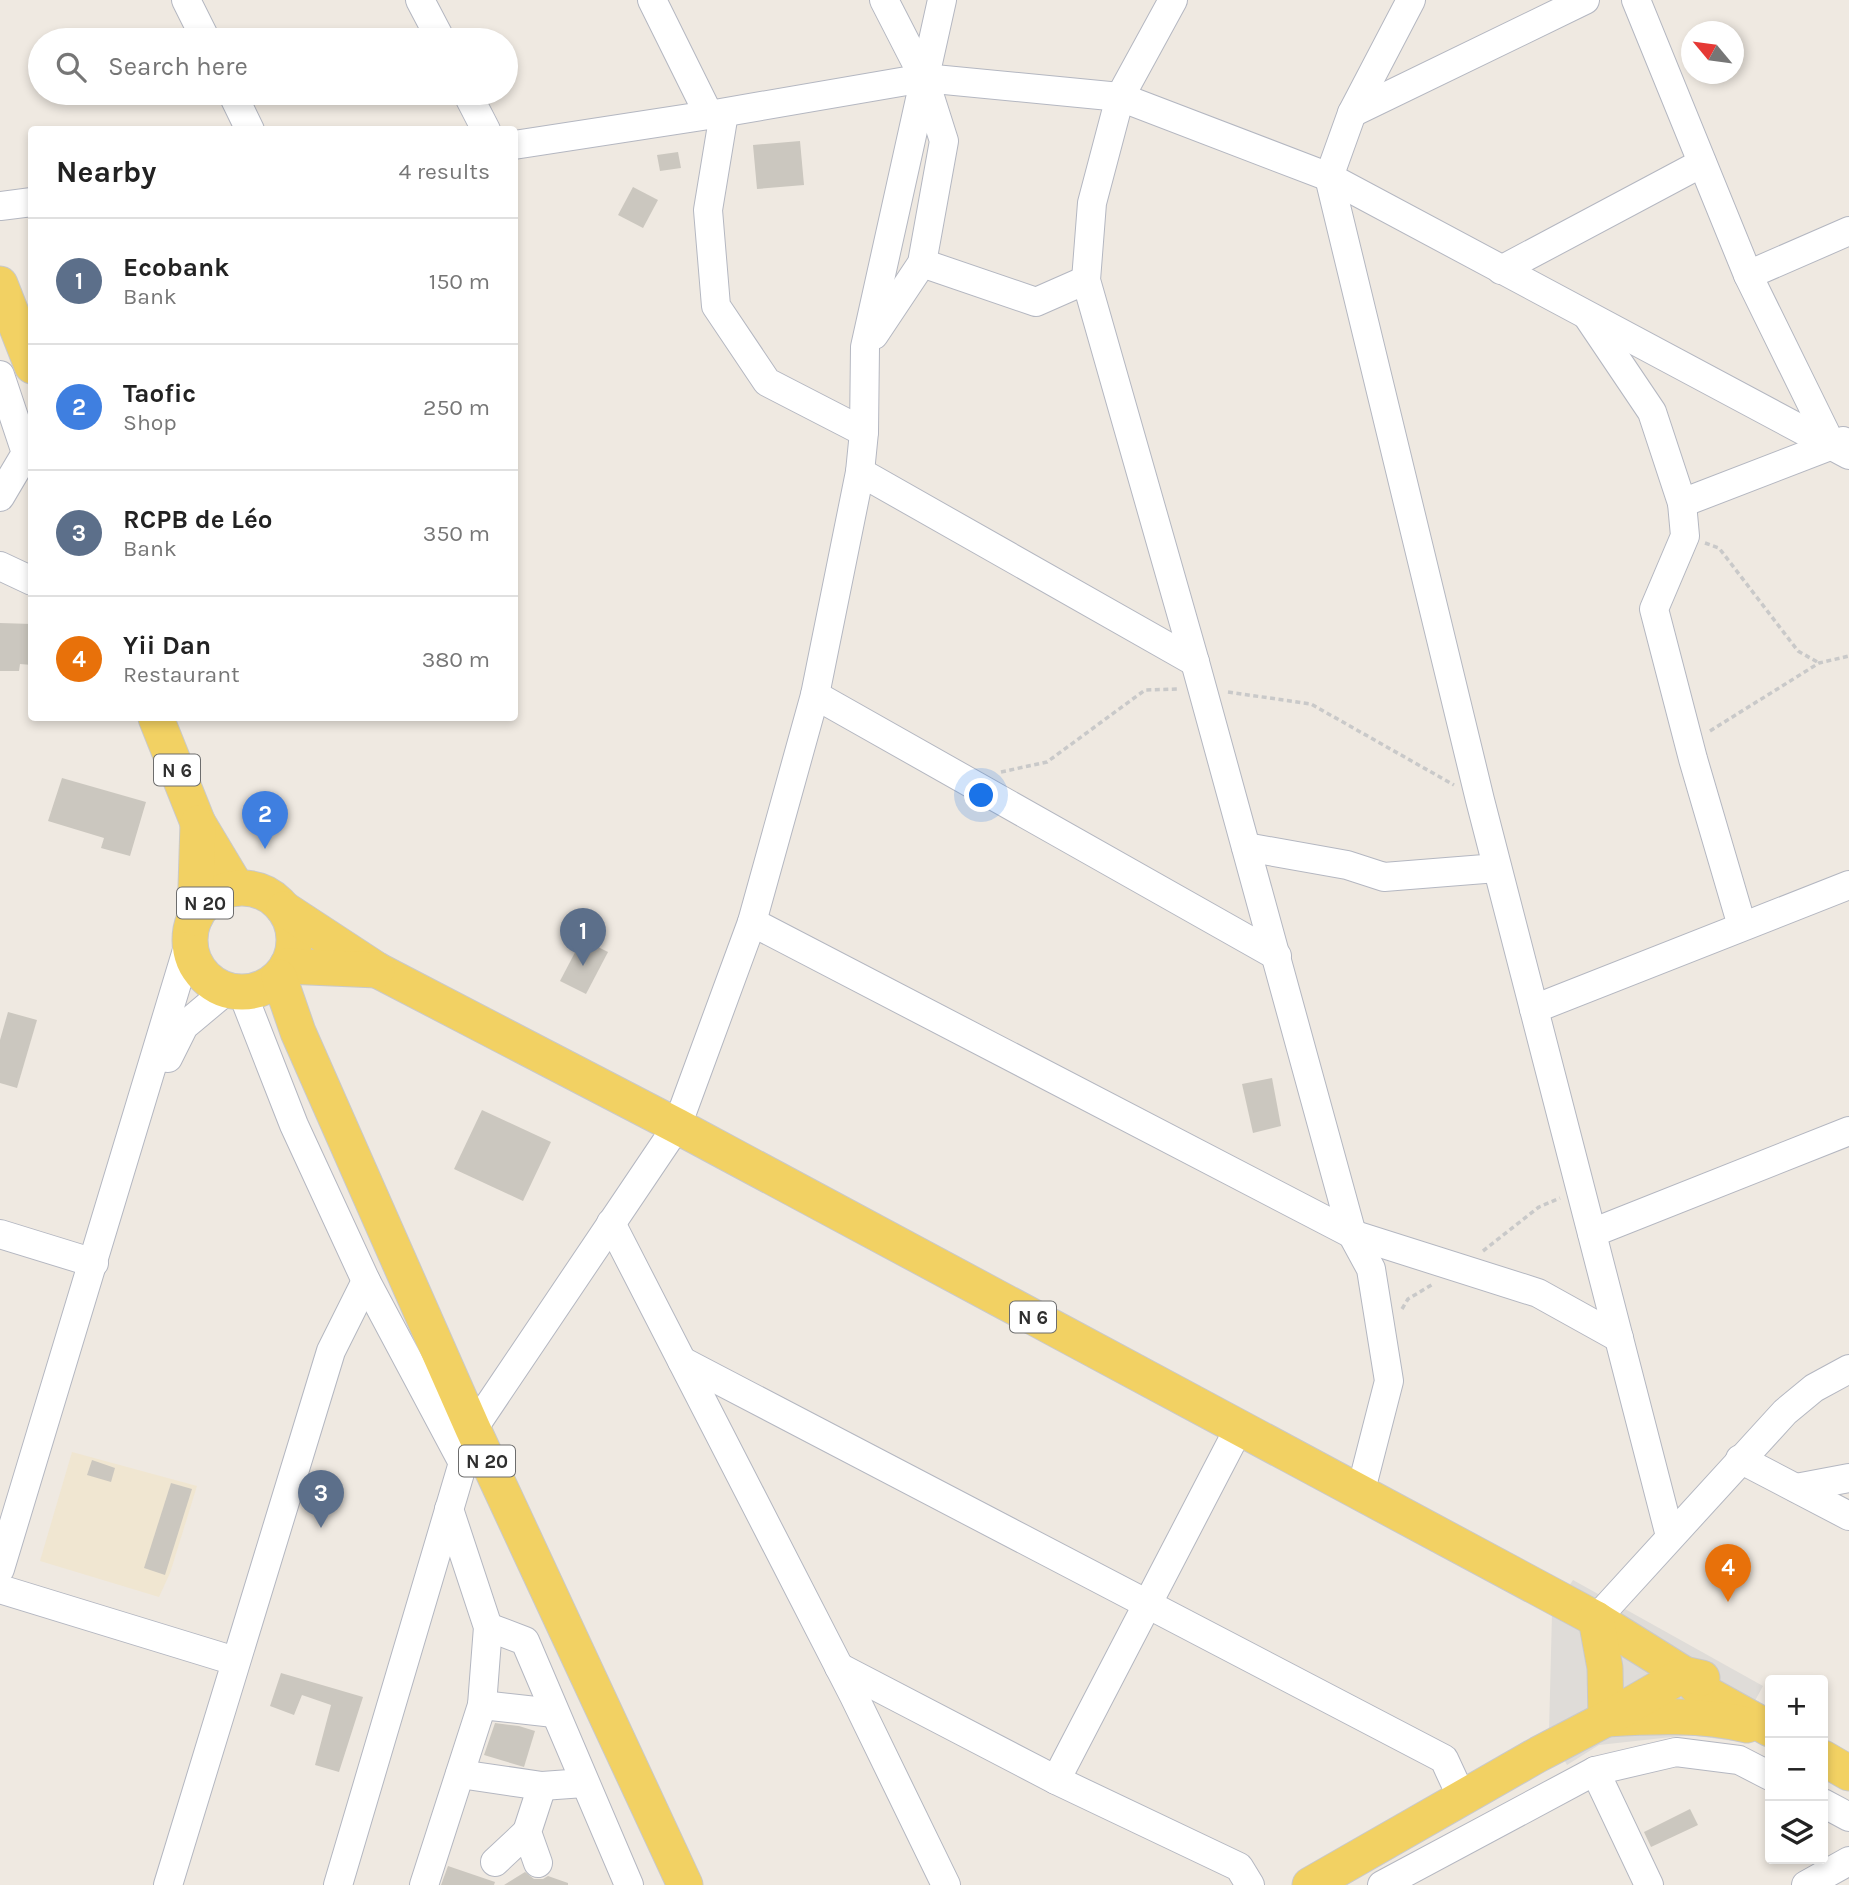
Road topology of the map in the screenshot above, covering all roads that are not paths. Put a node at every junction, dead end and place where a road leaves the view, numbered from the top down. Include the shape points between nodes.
1 (186, 0) edge
2 (420, 0) edge
3 (652, 0) edge
4 (884, 0) edge
5 (942, 0) edge
6 (1173, 0) edge
7 (1411, 0) edge
8 (1584, 0) edge
9 (1636, 0) edge
10 (200, 28) edge
11 (435, 28) edge
12 (924, 78) junction
13 (1120, 97) junction
14 (238, 105) edge
15 (473, 105) edge
16 (1352, 113) junction
17 (716, 114) junction
18 (248, 126) edge
19 (484, 126) edge
20 (518, 144) edge
21 (1702, 163) junction
22 (1329, 177) junction
23 (28, 202) edge
24 (0, 206) edge
25 (1849, 231) edge
26 (922, 263) junction
27 (1501, 270) junction
28 (1748, 275) junction
29 (1086, 280) junction
30 (0, 284) edge
31 (1586, 315) junction
32 (865, 347) junction
33 (28, 356) edge
34 (0, 375) edge
35 (864, 432) junction
36 (1843, 446) edge
37 (19, 455) edge
38 (860, 472) junction
39 (0, 497) edge
40 (1682, 503) junction
41 (0, 566) edge
42 (28, 579) edge
43 (1195, 662) junction
44 (816, 695) junction
45 (157, 721) edge
46 (198, 823) junction
47 (1246, 847) junction
48 (1497, 868) junction
49 (1849, 885) edge
50 (237, 888) junction
51 (284, 909) junction
52 (751, 922) junction
53 (1742, 926) junction
54 (192, 930) junction
55 (1277, 956) junction
56 (377, 970) junction
57 (283, 971) junction
58 (235, 991) junction
59 (1534, 1009) junction
60 (298, 1032) junction
61 (332, 1104) junction
62 (136, 1120) junction
63 (294, 1125) junction
64 (677, 1126) junction
65 (1849, 1131) edge
66 (611, 1223) junction
67 (1592, 1233) junction
68 (0, 1234) edge
69 (1352, 1234) junction
70 (94, 1263) junction
71 (366, 1281) junction
72 (1619, 1338) junction
73 (682, 1361) junction
74 (1849, 1369) edge
75 (1239, 1428) junction
76 (473, 1429) junction
77 (1740, 1459) junction
78 (463, 1463) junction
79 (1849, 1478) edge
80 (1797, 1489) junction
81 (1360, 1494) junction
82 (449, 1509) junction
83 (1849, 1516) edge
84 (1670, 1536) junction
85 (0, 1569) edge
86 (0, 1588) edge
87 (1147, 1604) junction
88 (1596, 1619) junction
89 (488, 1627) junction
90 (235, 1661) junction
91 (839, 1667) junction
92 (1684, 1674) junction
93 (482, 1705) junction
94 (1765, 1710) edge
95 (554, 1713) junction
96 (1606, 1719) junction
97 (1765, 1728) edge
98 (1765, 1730) edge
99 (1828, 1744) edge
100 (1849, 1755) edge
101 (1828, 1761) edge
102 (1595, 1771) junction
103 (1765, 1773) edge
104 (1849, 1773) edge
105 (460, 1774) junction
106 (1055, 1780) junction
107 (584, 1783) junction
108 (542, 1786) junction
109 (1462, 1798) junction
110 (1828, 1806) edge
111 (1849, 1817) edge
112 (527, 1832) junction
113 (1849, 1861) edge
114 (495, 1862) dead end
115 (538, 1863) dead end
116 (168, 1885) edge
117 (338, 1885) edge
118 (424, 1885) edge
119 (629, 1885) edge
120 (685, 1885) edge
121 (946, 1885) edge
122 (1250, 1885) edge
123 (1310, 1885) edge
124 (1382, 1885) edge
125 (1649, 1885) edge
126 (1806, 1885) edge

1 - 10 street
2 - 11 street
3 - 17 street
4 - 12 street
5 - 12 street
6 - 13 street
7 - 16 street
8 - 16 street
9 - 21 street
12 - 13 street
12 - 17 street
12 - 26 street via 944,141
12 - 32 street
13 - 22 street
13 - 29 street via 1092,203
14 - 18 street
15 - 19 street
16 - 22 street
17 - 20 street
17 - 35 street via 708,210 716,306 767,382
21 - 27 street
21 - 28 street
22 - 27 street
22 - 48 street
23 - 24 street
25 - 28 street
26 - 29 street via 1036,302
26 - 32 street
27 - 31 street
28 - 36 street
29 - 43 street
30 - 33 main road
31 - 36 street
31 - 40 street via 1652,412
32 - 35 street
34 - 37 street
35 - 38 street
36 - 40 street
37 - 39 street
38 - 43 street
38 - 44 street
40 - 53 street via 1685,536 1654,609
41 - 42 street
43 - 47 street
44 - 52 street
44 - 55 street
45 - 46 main road, N 6
46 - 50 main road, N 6
46 - 54 main road, N 6
47 - 48 street via 1347,865 1384,877
47 - 55 street
48 - 59 street
49 - 53 street
50 - 51 main road, N 20 via 271,896
50 - 54 main road, N 20 via 205,904
51 - 56 main road, N 6
51 - 57 main road, N 20 via 294,937 293,952
52 - 64 street
52 - 69 street
53 - 59 street
54 - 58 main road, N 20 via 193,958 201,973 214,984
54 - 62 street
55 - 69 street
56 - 57 main road, N 6
56 - 64 main road, N 6
57 - 58 main road via 262,988
57 - 60 main road, N 20
58 - 60 main road, N 20
58 - 62 street via 184,1026
58 - 63 street
59 - 67 street
60 - 61 main road, N 20
61 - 63 street
61 - 76 main road, N 20
62 - 70 street
63 - 71 street
64 - 66 street
64 - 75 main road, N 6
65 - 67 street
66 - 73 street
66 - 76 street
67 - 72 street
68 - 70 street
69 - 72 street via 1538,1293
69 - 81 street via 1371,1269 1389,1381
70 - 85 street
71 - 78 street
71 - 90 street via 331,1351
72 - 84 street
73 - 87 street
73 - 91 street
74 - 77 street via 1814,1388
75 - 81 main road, N 6
75 - 87 street
76 - 78 street
76 - 120 main road, N 20
77 - 80 street
77 - 84 street
78 - 82 street
79 - 80 street
80 - 83 street
81 - 88 main road, N 6
82 - 89 street
82 - 117 street
84 - 88 street
86 - 90 street
87 - 106 street
87 - 109 street via 1444,1759
88 - 92 main road, N 6
88 - 96 main road via 1605,1668
89 - 93 street
89 - 95 street via 525,1641
90 - 116 street
91 - 106 street
91 - 121 street
92 - 94 main road, N 6 via 1707,1679
92 - 96 main road
92 - 97 main road, N 6 via 1700,1690
93 - 95 street
93 - 105 street
95 - 107 street
96 - 98 main road via 1713,1719
96 - 109 main road
99 - 100 main road
101 - 104 main road
102 - 103 street via 1676,1752 1739,1760
102 - 124 street
102 - 125 street
105 - 108 street
105 - 118 street
106 - 122 street via 1239,1867
107 - 108 street
107 - 119 street
108 - 112 street
109 - 123 main road
110 - 111 street
112 - 114 street
112 - 115 street
113 - 126 street

